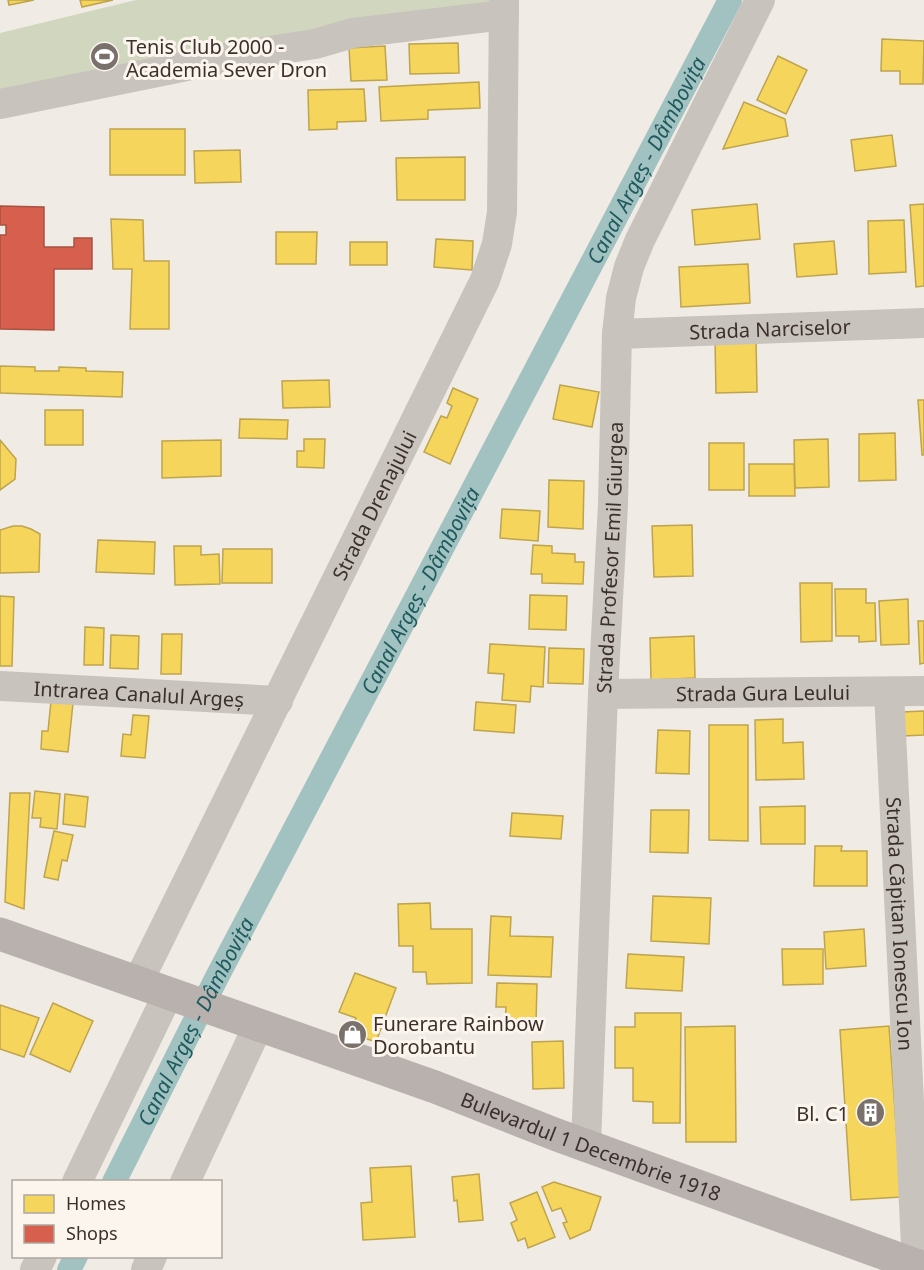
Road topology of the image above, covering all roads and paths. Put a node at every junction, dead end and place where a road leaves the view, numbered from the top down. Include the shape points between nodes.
1 (760, 0) edge
2 (504, 7) edge
3 (0, 104) edge
4 (924, 323) edge
5 (617, 334) junction
6 (1, 686) edge
7 (924, 691) edge
8 (889, 692) junction
9 (603, 694) junction
10 (278, 700) junction
11 (0, 934) edge
12 (153, 988) junction
13 (258, 1026) junction
14 (586, 1145) junction
15 (78, 1180) edge
16 (187, 1180) edge
17 (921, 1267) edge

1 - 5 street, Strada Profesor Emil Giurgea via 640,240 621,298
2 - 3 street via 353,33 315,44
2 - 10 street, Strada Drenajului via 502,212 497,244 485,280
4 - 5 street, Strada Narciselor
5 - 9 street, Strada Profesor Emil Giurgea
6 - 10 street, Intrarea Canalul Argeș
7 - 8 street, Strada Gura Leului
8 - 9 street, Strada Gura Leului
8 - 17 street, Strada Căpitan Ionescu Ion
9 - 14 street, Strada Profesor Emil Giurgea
10 - 12 street, Strada Drenajului
11 - 12 main road, Bulevardul 1 Decembrie 1918
12 - 13 main road, Bulevardul 1 Decembrie 1918
12 - 15 street, Strada Drenajului
13 - 14 main road, Bulevardul 1 Decembrie 1918 via 435,1087
13 - 16 street
14 - 17 main road, Bulevardul 1 Decembrie 1918

